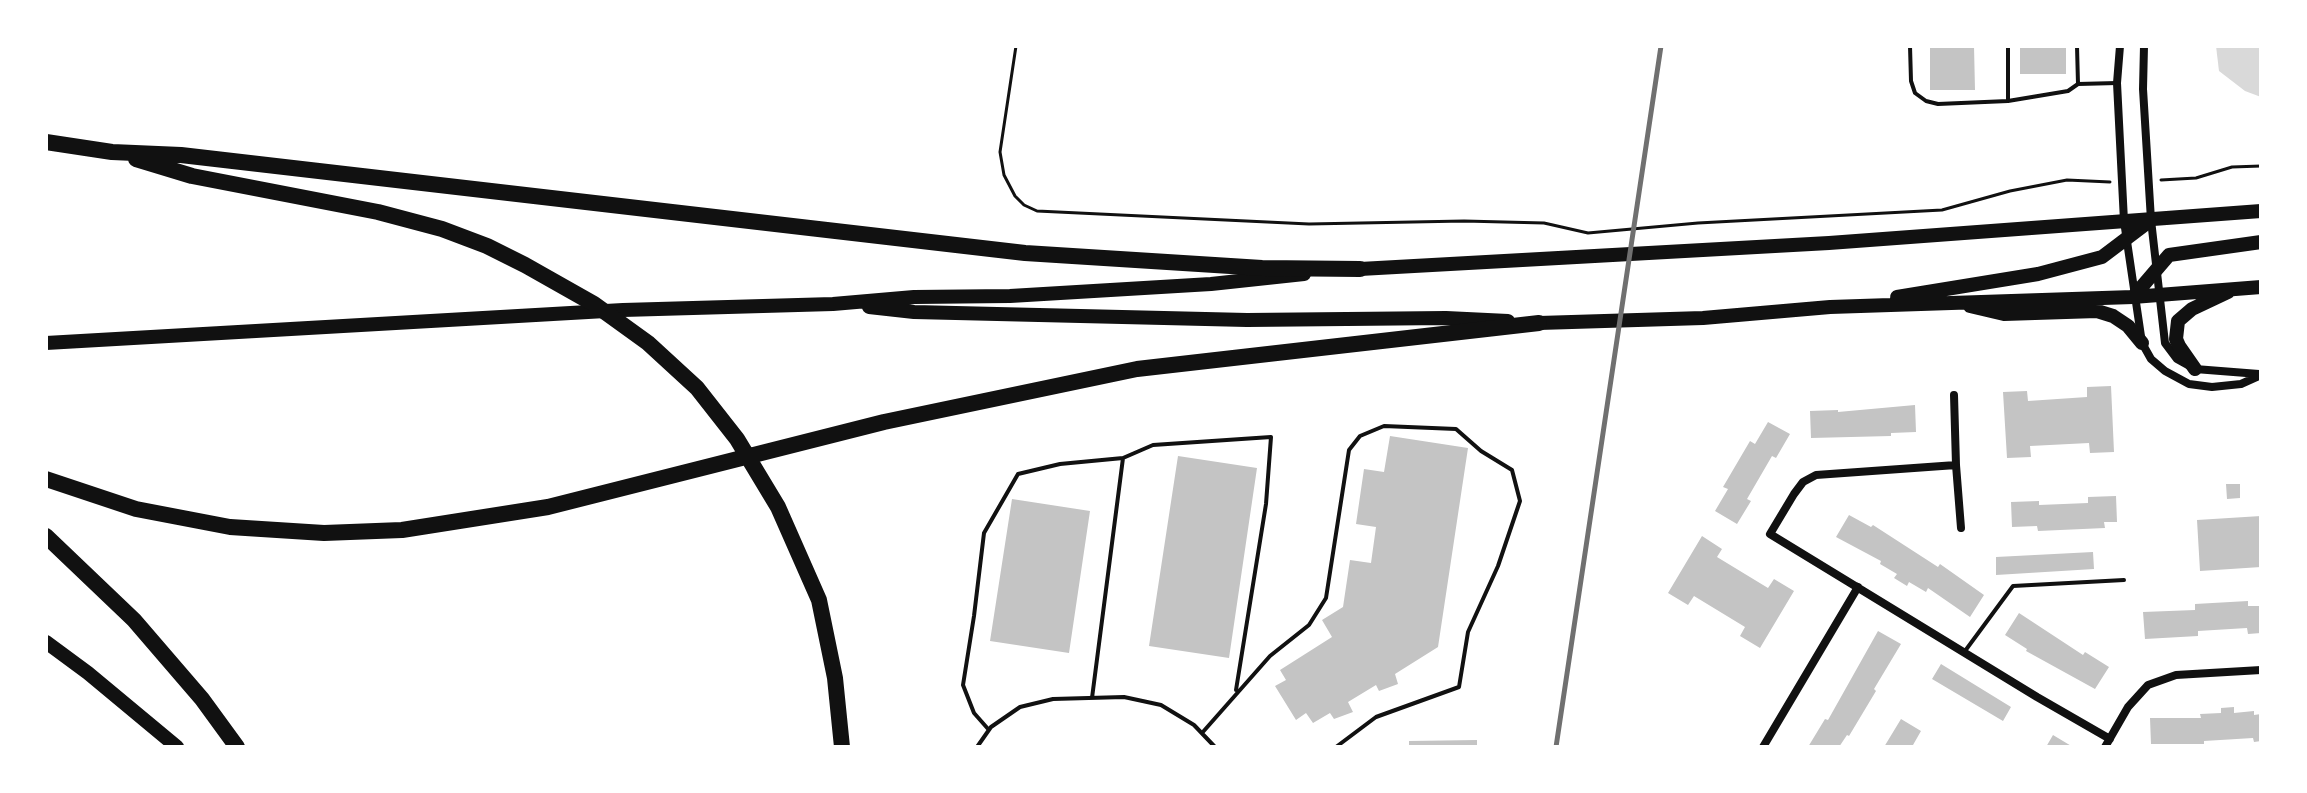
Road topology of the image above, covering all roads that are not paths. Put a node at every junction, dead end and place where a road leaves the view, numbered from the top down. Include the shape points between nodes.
1 (1910, 46) edge
2 (2008, 46) edge
3 (2077, 46) edge
4 (2120, 46) edge
5 (2144, 46) edge
6 (2117, 83) junction
7 (2078, 84) junction
8 (2008, 101) junction
9 (46, 142) edge
10 (112, 152) junction
11 (2261, 211) edge
12 (2151, 220) junction
13 (2124, 221) junction
14 (2126, 238) junction
15 (2261, 242) edge
16 (1360, 269) junction
17 (2156, 270) junction
18 (2261, 287) edge
19 (2238, 288) junction
20 (2159, 295) junction
21 (2133, 297) junction
22 (1954, 302) junction
23 (833, 304) junction
24 (1830, 307) junction
25 (1539, 323) junction
26 (46, 343) edge
27 (2142, 343) junction
28 (2195, 369) junction
29 (2261, 374) edge
30 (1954, 395) dead end
31 (1123, 458) junction
32 (1956, 465) junction
33 (46, 479) edge
34 (1961, 528) dead end
35 (46, 536) edge
36 (2124, 580) dead end
37 (1858, 587) junction
38 (46, 642) edge
39 (1965, 651) junction
40 (2261, 670) edge
41 (1236, 693) junction
42 (1092, 698) junction
43 (989, 730) junction
44 (1202, 733) junction
45 (1346, 740) junction
46 (2107, 743) edge
47 (177, 747) edge
48 (237, 747) edge
49 (842, 747) edge
50 (977, 747) edge
51 (1215, 747) edge
52 (1336, 747) edge
53 (1346, 747) edge
54 (1763, 747) edge

1 - 8 lane via 1911,81 1926,101
2 - 8 lane
3 - 7 lane
4 - 6 street
5 - 12 street
6 - 7 lane
6 - 13 street
7 - 8 lane via 2068,91
9 - 10 highway
10 - 16 highway via 181,155 1025,253
10 - 49 highway via 192,176 411,220 487,246 594,304 648,343 697,388 737,439 778,507 819,600
11 - 12 main road
12 - 13 main road
12 - 14 main road
12 - 17 street
13 - 14 street
13 - 16 main road
14 - 21 street
14 - 24 main road via 2102,257 2038,274
15 - 17 main road via 2169,255
16 - 23 main road via 1211,284
17 - 20 street
17 - 21 main road
18 - 19 main road
19 - 20 main road
19 - 28 main road via 2178,321 2176,339
20 - 21 main road
20 - 28 street via 2165,343 2177,359
21 - 22 main road
21 - 27 street
22 - 24 main road
22 - 27 main road via 2004,314 2097,311 2128,326
23 - 25 main road via 1062,316
23 - 26 main road via 623,310
24 - 25 main road via 1703,318
25 - 33 highway via 1137,369 884,422 533,510 402,530 311,533 230,527 136,509
27 - 29 street via 2151,359 2189,384 2241,384
28 - 29 street
30 - 32 street
31 - 41 lane via 1153,445 1271,437 1266,504
31 - 42 lane
31 - 43 lane via 1018,474 984,533 963,685 974,713
32 - 34 street
32 - 37 street via 1816,475 1803,482 1770,534
35 - 48 highway via 134,620
36 - 39 lane via 2013,586
37 - 39 street
37 - 54 street
38 - 47 main road
39 - 46 street
40 - 46 street via 2176,675 2148,685
41 - 44 lane
41 - 45 lane via 1309,625 1326,598 1349,450 1360,436 1384,426 1456,429 1512,470 1520,501 1468,632 1459,687 1376,717
42 - 43 lane via 1020,707
42 - 44 lane via 1124,697 1161,705
43 - 50 lane
44 - 51 lane
45 - 52 lane
45 - 53 lane

